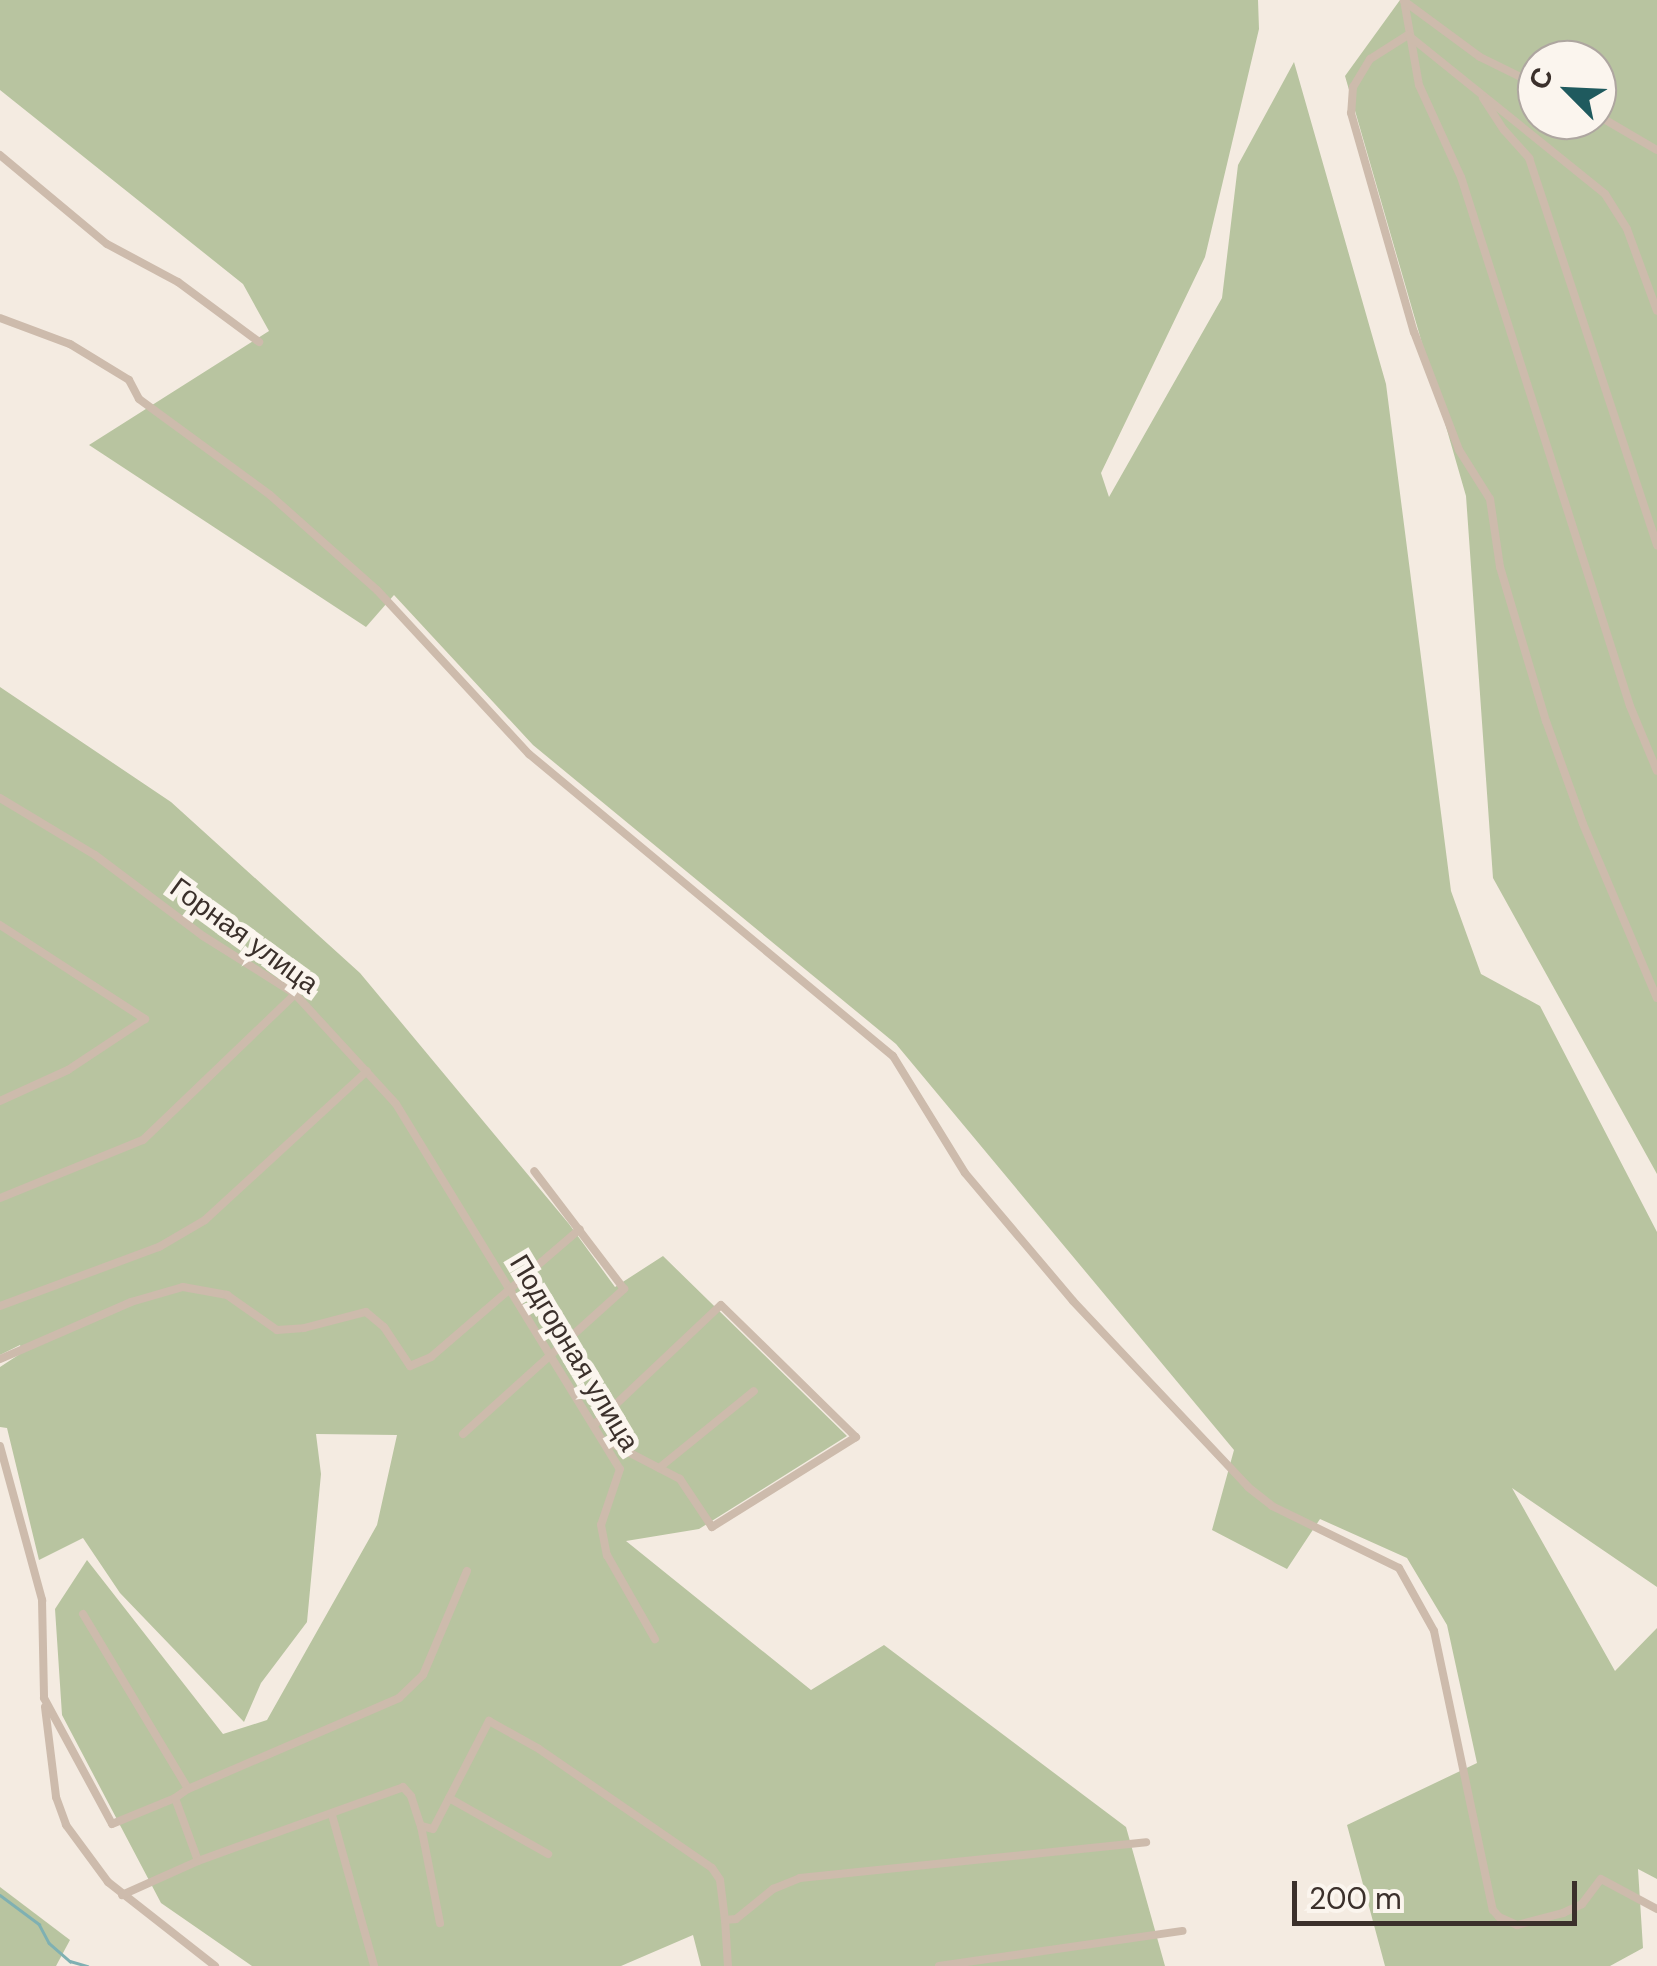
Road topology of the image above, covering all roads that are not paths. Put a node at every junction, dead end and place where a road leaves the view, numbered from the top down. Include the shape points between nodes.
1 (1404, 0) edge
2 (1408, 35) junction
3 (1517, 75) edge
4 (1483, 98) junction
5 (1617, 127) edge
6 (1657, 150) edge
7 (0, 155) edge
8 (1657, 312) edge
9 (0, 318) edge
10 (259, 342) dead end
11 (1657, 545) edge
12 (1657, 772) edge
13 (0, 798) edge
14 (0, 926) edge
15 (295, 994) junction
16 (1657, 998) edge
17 (367, 1072) junction
18 (0, 1101) edge
19 (426, 1152) joint
20 (534, 1171) dead end
21 (0, 1198) edge
22 (580, 1229) junction
23 (510, 1290) junction
24 (0, 1306) edge
25 (552, 1356) junction
26 (0, 1360) edge
27 (754, 1390) dead end
28 (596, 1424) junction
29 (463, 1434) dead end
30 (606, 1440) junction
31 (0, 1446) edge
32 (659, 1468) junction
33 (467, 1572) dead end
34 (83, 1614) dead end
35 (655, 1639) dead end
36 (44, 1698) junction
37 (188, 1789) junction
38 (175, 1798) junction
39 (449, 1798) junction
40 (332, 1815) junction
41 (421, 1826) junction
42 (1146, 1842) dead end
43 (548, 1854) dead end
44 (198, 1861) junction
45 (122, 1894) junction
46 (1657, 1908) edge
47 (725, 1920) junction
48 (440, 1923) dead end
49 (1183, 1931) dead end
50 (374, 1965) edge
51 (214, 1966) edge
52 (728, 1966) edge
53 (939, 1966) edge

1 - 2 street
1 - 3 street via 1480,57
2 - 4 street
2 - 12 street via 1419,85 1461,176 1630,706
2 - 16 street via 1370,60 1354,87 1352,114 1414,332 1459,450 1490,498 1500,567 1546,721
4 - 8 street via 1605,194 1628,229
4 - 11 street via 1529,158
5 - 6 street
7 - 10 street via 107,244 178,282
9 - 46 street via 70,344 129,380 139,398 270,495 377,590 530,754 892,1056 965,1174 1073,1301 1248,1486 1272,1506 1399,1568 1434,1631 1499,1917 1516,1924 1563,1913 1582,1904 1601,1878
13 - 15 street, Горная улица
14 - 18 street via 144,1019 68,1070
15 - 17 street, Горная улица
15 - 21 street via 143,1140
17 - 19 street, Горная улица
17 - 24 street via 205,1220 159,1247
19 - 23 street, Подгорная улица
20 - 22 street
22 - 23 street
22 - 25 street via 624,1289
23 - 25 street, Подгорная улица
23 - 26 street via 431,1358 410,1366 366,1312 276,1330 227,1294 183,1287 131,1302
25 - 28 street, Подгорная улица
25 - 29 street
27 - 32 street
28 - 30 street, Подгорная улица
28 - 32 street via 721,1305 856,1437 712,1526 680,1479
30 - 32 street
30 - 35 street, Подгорная улица via 620,1469 600,1525 606,1556
31 - 36 street via 42,1600
33 - 37 street via 422,1675 399,1698
34 - 37 street
36 - 38 street via 112,1824
36 - 45 street via 66,1825
37 - 38 street
38 - 44 street
39 - 41 street via 433,1829
39 - 43 street
39 - 47 street via 489,1721 712,1868
40 - 41 street via 403,1787
40 - 44 street
40 - 50 street
41 - 48 street
42 - 47 street via 800,1878
44 - 45 street
45 - 51 street
47 - 52 street
49 - 53 street

